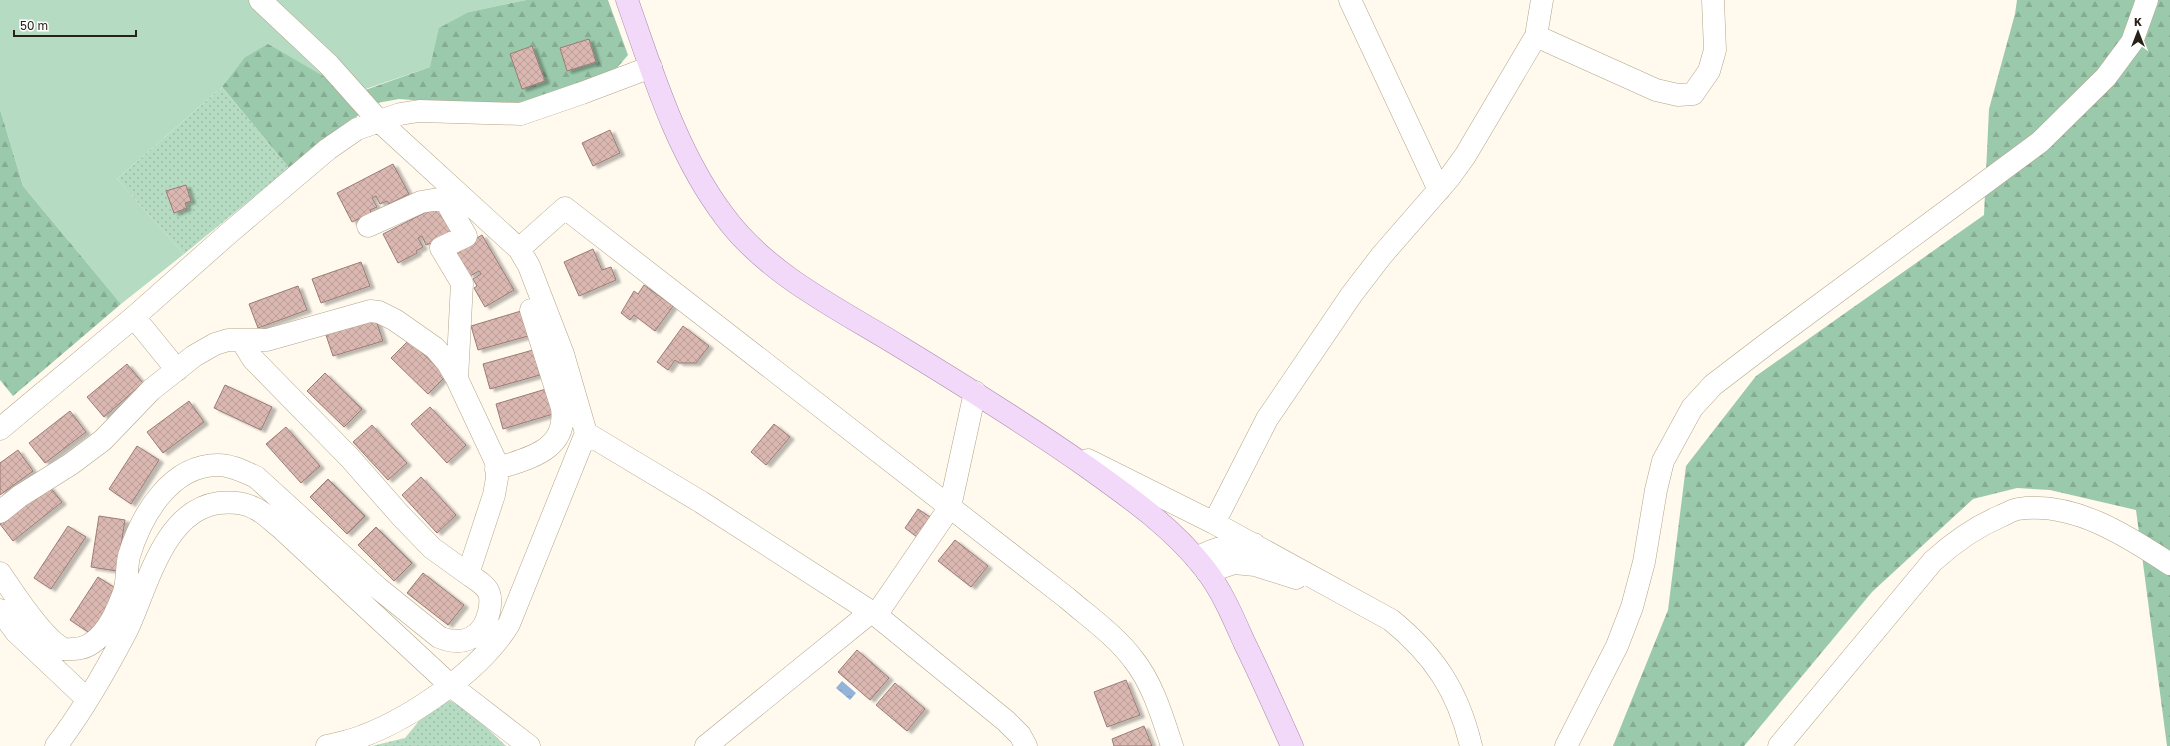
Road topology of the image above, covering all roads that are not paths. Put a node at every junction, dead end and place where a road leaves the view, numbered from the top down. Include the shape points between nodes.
1 (260, 0) edge
2 (627, 0) edge
3 (1350, 0) edge
4 (1542, 0) edge
5 (1713, 0) edge
6 (2147, 0) edge
7 (1536, 36) junction
8 (651, 67) junction
9 (378, 120) junction
10 (1438, 190) junction
11 (368, 226) dead end
12 (519, 249) junction
13 (529, 302) dead end
14 (134, 318) junction
15 (242, 341) junction
16 (176, 370) junction
17 (458, 379) junction
18 (975, 392) junction
19 (0, 428) edge
20 (586, 433) junction
21 (1052, 443) junction
22 (496, 469) junction
23 (950, 507) junction
24 (0, 512) edge
25 (1214, 522) junction
26 (1254, 544) junction
27 (2170, 564) edge
28 (1201, 565) junction
29 (0, 573) edge
30 (468, 574) junction
31 (1340, 591) junction
32 (0, 610) edge
33 (874, 613) junction
34 (450, 685) junction
35 (86, 699) junction
36 (56, 746) edge
37 (327, 746) edge
38 (529, 746) edge
39 (706, 746) edge
40 (1026, 746) edge
41 (1172, 746) edge
42 (1292, 746) edge
43 (1471, 746) edge
44 (1566, 746) edge
45 (1779, 746) edge

1 - 9 street via 329,65
2 - 8 main road
3 - 10 street
4 - 7 street
5 - 7 street via 1715,50 1709,71 1693,94 1678,95 1656,90
6 - 44 street via 2132,42 2106,77 2040,142 1713,385 1692,408 1663,461 1644,562 1627,620 1617,646
7 - 10 street via 1465,156
8 - 9 street via 521,114 419,111
8 - 18 main road via 680,142 699,179 725,218 749,245 780,272 821,299
9 - 12 street
9 - 14 street via 357,129 328,149
10 - 25 street via 1352,294 1267,419
11 - 17 street via 420,202 444,198 466,236 441,248 462,283
12 - 20 street via 529,266 562,354
12 - 23 street via 565,208
13 - 22 street via 562,408 561,428 551,445 539,454
14 - 16 street
14 - 19 street
15 - 16 street via 228,340 215,344
15 - 17 street via 266,340 370,311 379,312 434,348
15 - 30 street via 253,359 350,458 432,548
16 - 24 street via 151,390 103,440
17 - 22 street via 496,462
18 - 21 main road
18 - 23 street
20 - 33 street via 701,502
20 - 34 street via 509,624 490,651
21 - 25 street
21 - 28 main road via 1151,515 1179,539
22 - 30 street via 498,478 494,495
23 - 33 street
23 - 41 street via 1067,598 1133,658 1146,678
25 - 26 street
26 - 28 street via 1230,544 1216,548
26 - 31 street
27 - 45 street via 2142,546 2078,514 2050,509 2017,509 1984,523 1957,540 1933,561
28 - 31 street via 1234,563 1255,566
28 - 42 main road via 1218,588 1236,623
29 - 30 street via 51,639 65,649 91,645 101,635 124,594 129,557 139,529 153,504 163,491 184,475 219,465 235,468 256,477 378,588 439,637 451,642 466,640 478,634 486,622 490,607 489,593
31 - 43 street via 1391,620 1414,639 1432,660 1448,684
32 - 35 street via 16,632
33 - 39 street
33 - 40 street via 1006,721 1020,735
34 - 35 street via 281,528 254,508 231,502 208,504 192,512 176,527 161,551 125,633
34 - 37 street via 388,725 361,737
34 - 38 street
35 - 36 street

